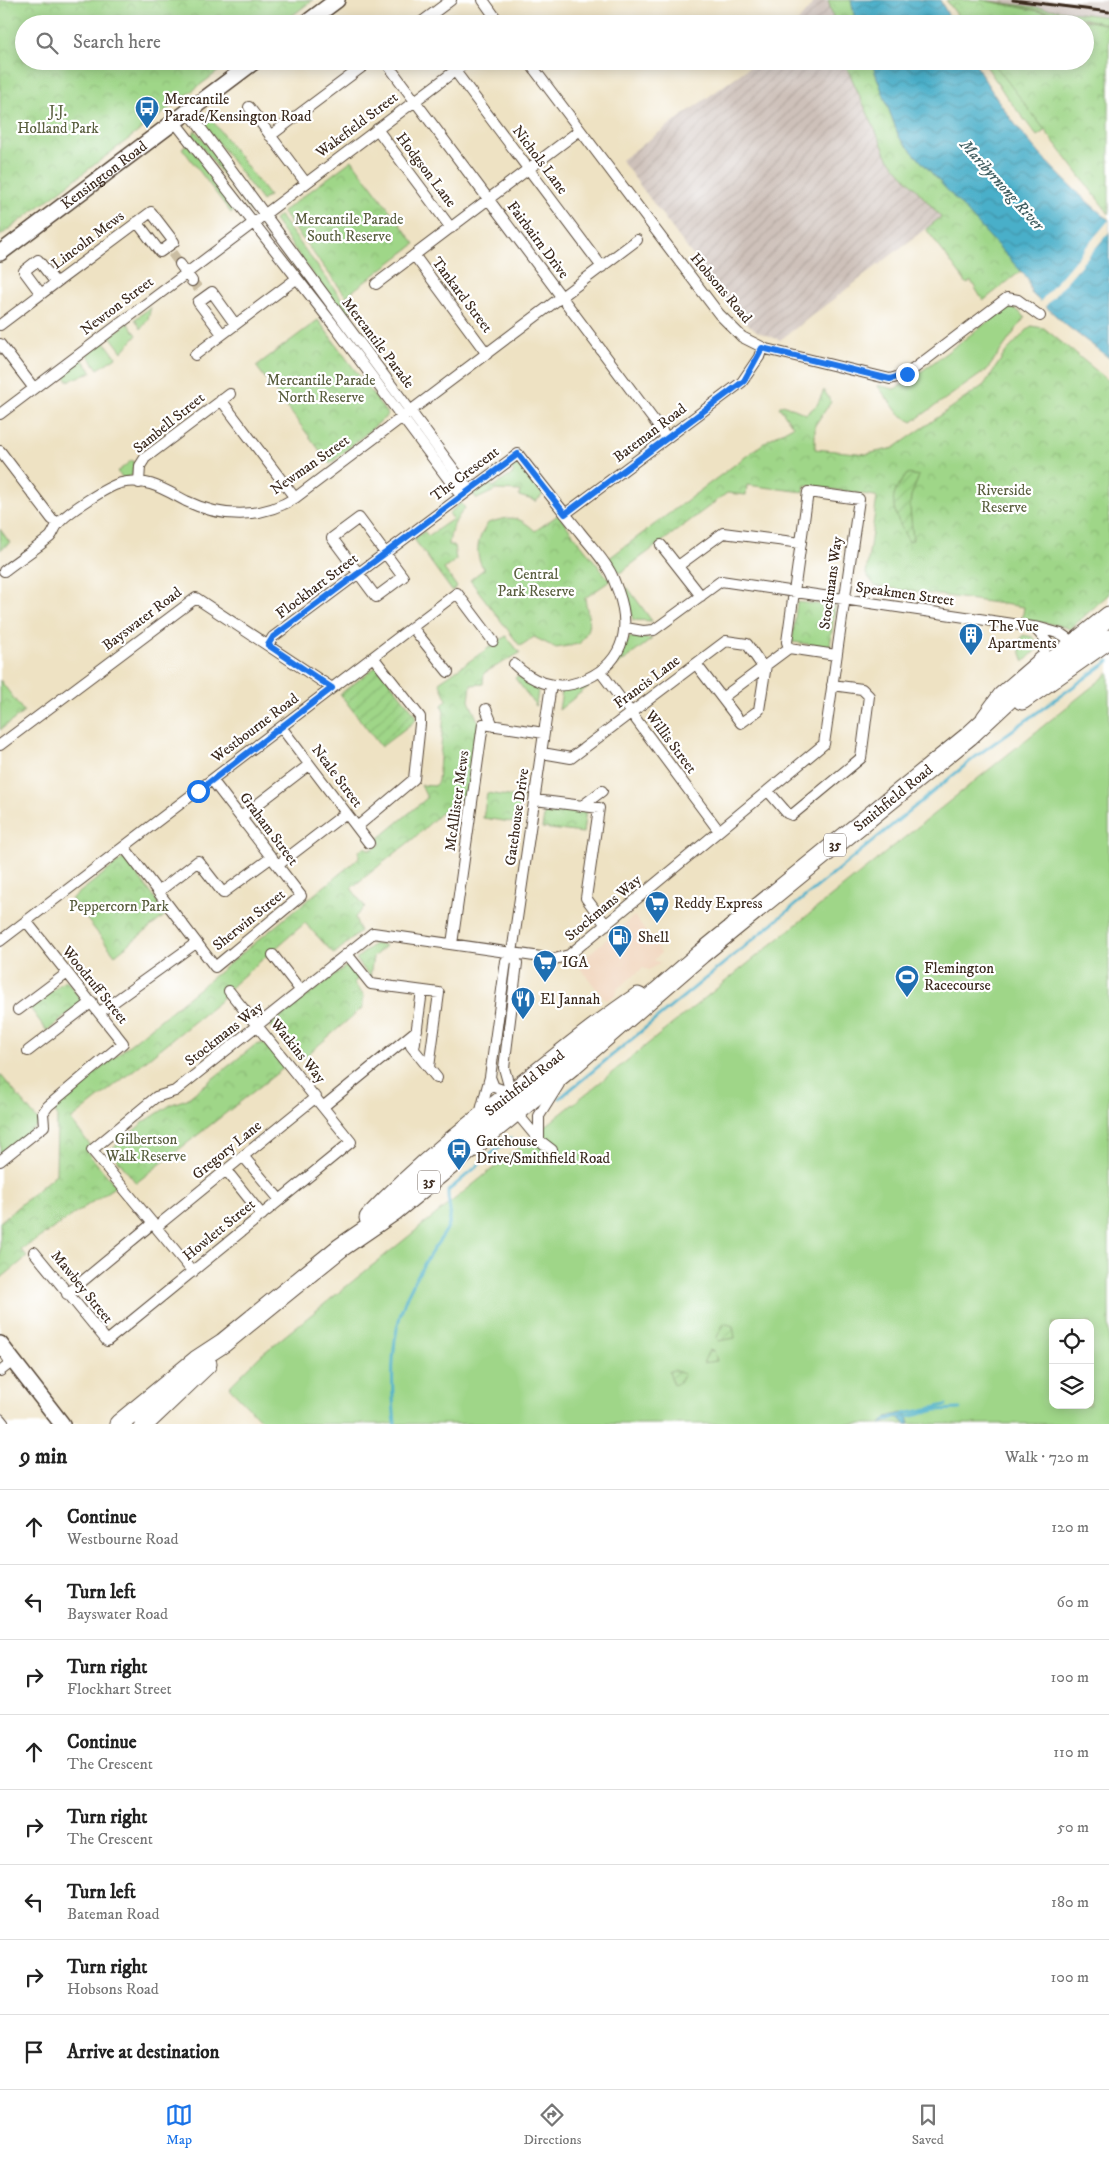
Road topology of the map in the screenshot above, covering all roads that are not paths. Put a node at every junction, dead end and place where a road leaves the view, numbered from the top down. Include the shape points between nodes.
1 (337, 0) edge
2 (450, 0) edge
3 (483, 0) edge
4 (317, 15) edge
5 (431, 15) edge
6 (494, 15) edge
7 (243, 70) edge
8 (358, 70) edge
9 (392, 70) edge
10 (535, 70) edge
11 (455, 71) joint
12 (415, 101) junction
13 (248, 107) dead end
14 (188, 111) junction
15 (174, 121) junction
16 (377, 129) junction
17 (580, 130) junction
18 (270, 136) junction
19 (529, 170) junction
20 (306, 183) junction
21 (489, 200) junction
22 (265, 214) junction
23 (138, 222) junction
24 (254, 223) junction
25 (451, 228) junction
26 (637, 240) dead end
27 (0, 252) edge
28 (414, 255) junction
29 (180, 264) tunnel mouth
30 (602, 267) junction
31 (189, 277) junction
32 (296, 279) junction
33 (56, 283) junction
34 (376, 284) dead end
35 (41, 294) junction
36 (562, 297) junction
37 (1040, 316) dead end
38 (235, 324) junction
39 (0, 325) edge
40 (222, 334) junction
41 (1, 347) edge
42 (759, 347) junction
43 (487, 354) junction
44 (194, 355) dead end
45 (33, 387) junction
46 (230, 394) dead end
47 (221, 400) junction
48 (411, 411) junction
49 (0, 414) edge
50 (402, 418) junction
51 (667, 438) junction
52 (0, 451) edge
53 (139, 483) junction
54 (465, 493) junction
55 (295, 498) junction
56 (565, 514) junction
57 (58, 523) junction
58 (801, 543) junction
59 (661, 545) dead end
60 (385, 552) junction
61 (678, 566) junction
62 (4, 571) dead end
63 (358, 573) junction
64 (794, 593) junction
65 (700, 596) junction
66 (844, 600) junction
67 (1109, 616) edge
68 (412, 627) junction
69 (1034, 627) junction
70 (626, 628) junction
71 (1109, 639) edge
72 (493, 641) dead end
73 (268, 645) junction
74 (788, 648) junction
75 (1079, 650) junction
76 (836, 655) junction
77 (373, 656) junction
78 (514, 664) dead end
79 (696, 664) junction
80 (764, 666) junction
81 (600, 671) junction
82 (448, 672) dead end
83 (551, 685) junction
84 (832, 685) junction
85 (332, 688) junction
86 (722, 698) junction
87 (486, 709) dead end
88 (631, 713) junction
89 (493, 726) junction
90 (281, 727) junction
91 (544, 733) junction
92 (971, 734) junction
93 (0, 745) edge
94 (542, 753) junction
95 (310, 765) junction
96 (212, 780) junction
97 (602, 791) dead end
98 (768, 791) junction
99 (535, 800) junction
100 (582, 806) junction
101 (346, 813) junction
102 (241, 817) junction
103 (357, 827) junction
104 (719, 831) junction
105 (369, 843) dead end
106 (124, 848) junction
107 (275, 861) junction
108 (158, 892) junction
109 (301, 896) joint
110 (26, 921) junction
111 (606, 925) junction
112 (0, 940) edge
113 (196, 943) junction
114 (452, 944) junction
115 (512, 952) junction
116 (347, 954) junction
117 (701, 954) junction
118 (273, 955) dead end
119 (66, 974) junction
120 (229, 991) dead end
121 (302, 991) junction
122 (422, 991) junction
123 (92, 1002) junction
124 (500, 1007) junction
125 (511, 1008) junction
126 (18, 1010) dead end
127 (100, 1012) junction
128 (258, 1025) junction
129 (417, 1030) junction
130 (406, 1039) junction
131 (414, 1050) junction
132 (28, 1051) dead end
133 (573, 1065) junction
134 (429, 1068) junction
135 (490, 1077) junction
136 (437, 1078) dead end
137 (511, 1093) junction
138 (534, 1096) junction
139 (316, 1097) junction
140 (324, 1106) junction
141 (515, 1112) junction
142 (479, 1120) junction
143 (539, 1140) junction
144 (351, 1142) joint
145 (552, 1150) dead end
146 (243, 1156) junction
147 (0, 1162) edge
148 (226, 1170) junction
149 (280, 1200) junction
150 (262, 1215) junction
151 (155, 1225) junction
152 (340, 1248) junction
153 (34, 1252) dead end
154 (193, 1272) junction
155 (67, 1294) junction
156 (107, 1341) joint
157 (223, 1343) junction
158 (0, 1344) edge
159 (14, 1361) junction
160 (0, 1371) edge
161 (193, 1379) junction
162 (167, 1383) junction
163 (0, 1419) edge
164 (4, 1424) edge
165 (62, 1424) edge
166 (119, 1424) edge
167 (144, 1424) edge

1 - 4 street
2 - 5 street
3 - 6 street
7 - 14 street, Kensington Road
8 - 18 street
9 - 12 street, Fairbairn Drive
10 - 17 street, Hobsons Road
11 - 12 street, Wakefield Street
11 - 19 street, Nichols Lane
12 - 16 street, Wakefield Street
12 - 21 street, Fairbairn Drive
13 - 18 street
14 - 15 street, Kensington Road
14 - 22 street, Mercantile Parade
15 - 24 street, Mercantile Parade
15 - 27 street, Kensington Road
16 - 20 street, Wakefield Street
16 - 25 street, Hodgson Lane
17 - 19 street, Tankard Street
17 - 42 street, Hobsons Road via 729,326
18 - 20 street
19 - 21 street, Tankard Street
19 - 30 street, Nichols Lane
20 - 22 street, Wakefield Street
21 - 25 street, Tankard Street
21 - 36 street, Fairbairn Drive
22 - 24 street
22 - 48 street, Mercantile Parade
23 - 23 street, Lincoln Mews via 151,212 174,242 169,250 160,252
23 - 33 street, Lincoln Mews
24 - 31 street, Newton Street
24 - 32 street, Mercantile Parade
25 - 28 street, Tankard Street
26 - 30 street, Newman Street
28 - 34 street, Tankard Street
28 - 43 street, Tankard Street
29 - 31 street
30 - 36 street, Newman Street
31 - 45 street, Newton Street
32 - 38 street
32 - 50 street, Mercantile Parade via 336,327
33 - 35 street, Lincoln Mews
33 - 35 street, Lincoln Mews via 38,260 24,271
35 - 39 street, Lincoln Mews
36 - 43 street, Newman Street
36 - 51 street, Fairbairn Drive
37 - 42 street, Hobsons Road via 1018,300 1007,298 907,374 890,379
38 - 40 street
38 - 40 street via 212,292 203,295 198,302
40 - 44 street
41 - 45 street
42 - 51 street, Bateman Road via 750,372 742,382
43 - 48 street, Newman Street
45 - 49 street, Newton Street
46 - 47 street, Sambell Street
47 - 53 street, Sambell Street via 142,461
47 - 55 street
48 - 50 street, Newman Street
48 - 54 street, Mercantile Parade
50 - 54 street, Mercantile Parade
50 - 55 street, Newman Street
51 - 56 street, Bateman Road
52 - 57 street
53 - 55 street, Newman Street via 158,486 200,506 229,514 264,511
53 - 57 street, Newman Street via 122,483 106,489
54 - 56 street, The Crescent via 518,454
54 - 60 street, The Crescent
56 - 70 street, The Crescent via 610,570 624,610
57 - 62 street, Newman Street via 50,536
58 - 61 street via 723,533
58 - 64 street
58 - 66 street, Stockmans Way via 808,492 858,499
59 - 61 street
60 - 63 street, Flockhart Street
60 - 63 street via 403,577 376,597
60 - 63 street via 359,518 332,538
61 - 65 street
63 - 73 street, Flockhart Street via 273,637
64 - 65 street, Speakmen Street via 721,581
64 - 66 street, Speakmen Street
64 - 74 street
65 - 70 street, Speakmen Street via 654,630
66 - 69 street, Speakmen Street
66 - 76 street, Stockmans Way
67 - 75 highway, Smithfield Road / 35
68 - 72 street, Westbourne Road via 457,593
68 - 77 street, Westbourne Road
68 - 82 street
69 - 75 street, Speakmen Street via 1060,634
69 - 92 street via 1046,639 1046,652 993,699
70 - 81 street via 612,660
71 - 75 highway, Smithfield Road / 35
73 - 85 street, Bayswater Road
73 - 93 street, Bayswater Road via 196,598
74 - 76 street
74 - 80 street
75 - 92 highway, Smithfield Road / 35
76 - 84 street, Stockmans Way
77 - 85 street, Westbourne Road
77 - 103 street via 420,717 420,724 414,780
78 - 83 street via 524,674
79 - 80 street, Francis Lane via 726,641 747,644
79 - 86 street
79 - 88 street, Francis Lane
80 - 86 street
80 - 86 street via 760,710 741,723
81 - 83 street via 576,683
81 - 88 street, Willis Street
83 - 91 street, Gatehouse Drive
84 - 98 street, Stockmans Way via 824,744
84 - 98 street via 862,689 870,696 862,758 792,815
85 - 90 street, Westbourne Road
87 - 89 street
88 - 94 street, Francis Lane via 571,758
88 - 104 street, Willis Street
89 - 91 street
89 - 114 street, McAllister Mews via 483,724
90 - 95 street, Neale Street
90 - 96 street, Westbourne Road
91 - 94 street, Gatehouse Drive
92 - 117 highway, Smithfield Road / 35
94 - 99 street, Gatehouse Drive
95 - 101 street, Neale Street
95 - 102 street
96 - 102 street, Graham Street
96 - 106 street, Westbourne Road
97 - 100 street
98 - 104 street, Stockmans Way
99 - 100 street
99 - 115 street, Gatehouse Drive
100 - 111 street via 599,808 586,898
101 - 103 street, Neale Street
101 - 107 street
102 - 107 street, Graham Street
103 - 105 street, Neale Street
104 - 111 street, Stockmans Way
106 - 108 street
106 - 110 street, Westbourne Road
107 - 108 street via 223,893 198,861
107 - 109 street, Graham Street
108 - 113 street
109 - 113 street, Sherwin Street via 215,967
110 - 112 street, Westbourne Road
110 - 119 street, Woodruff Street
111 - 115 street, Stockmans Way via 565,957 555,959
113 - 127 street
114 - 115 street, Stockmans Way
114 - 116 street, Stockmans Way via 375,933
115 - 124 street, Gatehouse Drive via 506,961
115 - 125 street, Gatehouse Drive via 517,963
116 - 121 street, Stockmans Way
116 - 122 street via 371,984
117 - 133 highway, Smithfield Road / 35
117 - 137 highway, Smithfield Road / 35 via 614,1012
118 - 121 street
119 - 123 street, Woodruff Street
119 - 126 street
120 - 128 street, Watkins Way
121 - 128 street, Stockmans Way
122 - 129 street
122 - 134 street via 439,993
123 - 127 street, Woodruff Street
123 - 132 street
124 - 125 street
124 - 135 street, Gatehouse Drive
125 - 137 street, Gatehouse Drive via 504,1069
127 - 147 street, Woodruff Street via 124,1043 46,1108 44,1126
128 - 139 street, Watkins Way
128 - 151 street, Stockmans Way via 175,1092 156,1097 92,1150
129 - 130 street
129 - 131 street
130 - 131 street
130 - 140 street
131 - 134 street
133 - 138 highway, Smithfield Road / 35
133 - 143 street via 541,1112
134 - 136 street
135 - 137 street via 494,1087
135 - 142 street, Gatehouse Drive
137 - 138 highway
137 - 141 highway
137 - 142 highway, Smithfield Road / 35
138 - 141 highway, Smithfield Road / 35
139 - 140 street, Watkins Way
139 - 146 street, Gregory Lane
140 - 144 street, Watkins Way
141 - 143 street
141 - 152 highway, Smithfield Road / 35 via 394,1211
142 - 152 highway, Smithfield Road / 35 via 385,1202
143 - 145 street
144 - 149 street, Howlett Street
146 - 148 street, Gregory Lane
146 - 149 street
148 - 150 street
148 - 151 street, Gregory Lane
149 - 150 street, Howlett Street
150 - 154 street, Howlett Street
151 - 154 street
151 - 155 street, Gregory Lane
152 - 157 highway, Smithfield Road / 35
153 - 155 street, Mawbey Street
154 - 156 street, Howlett Street
155 - 156 street, Mawbey Street
157 - 161 highway, Smithfield Road / 35
157 - 162 highway, Smithfield Road / 35
158 - 159 street
159 - 160 street
159 - 165 street
161 - 162 highway
161 - 167 highway, Smithfield Road / 35
162 - 166 highway, Smithfield Road / 35
163 - 164 street

